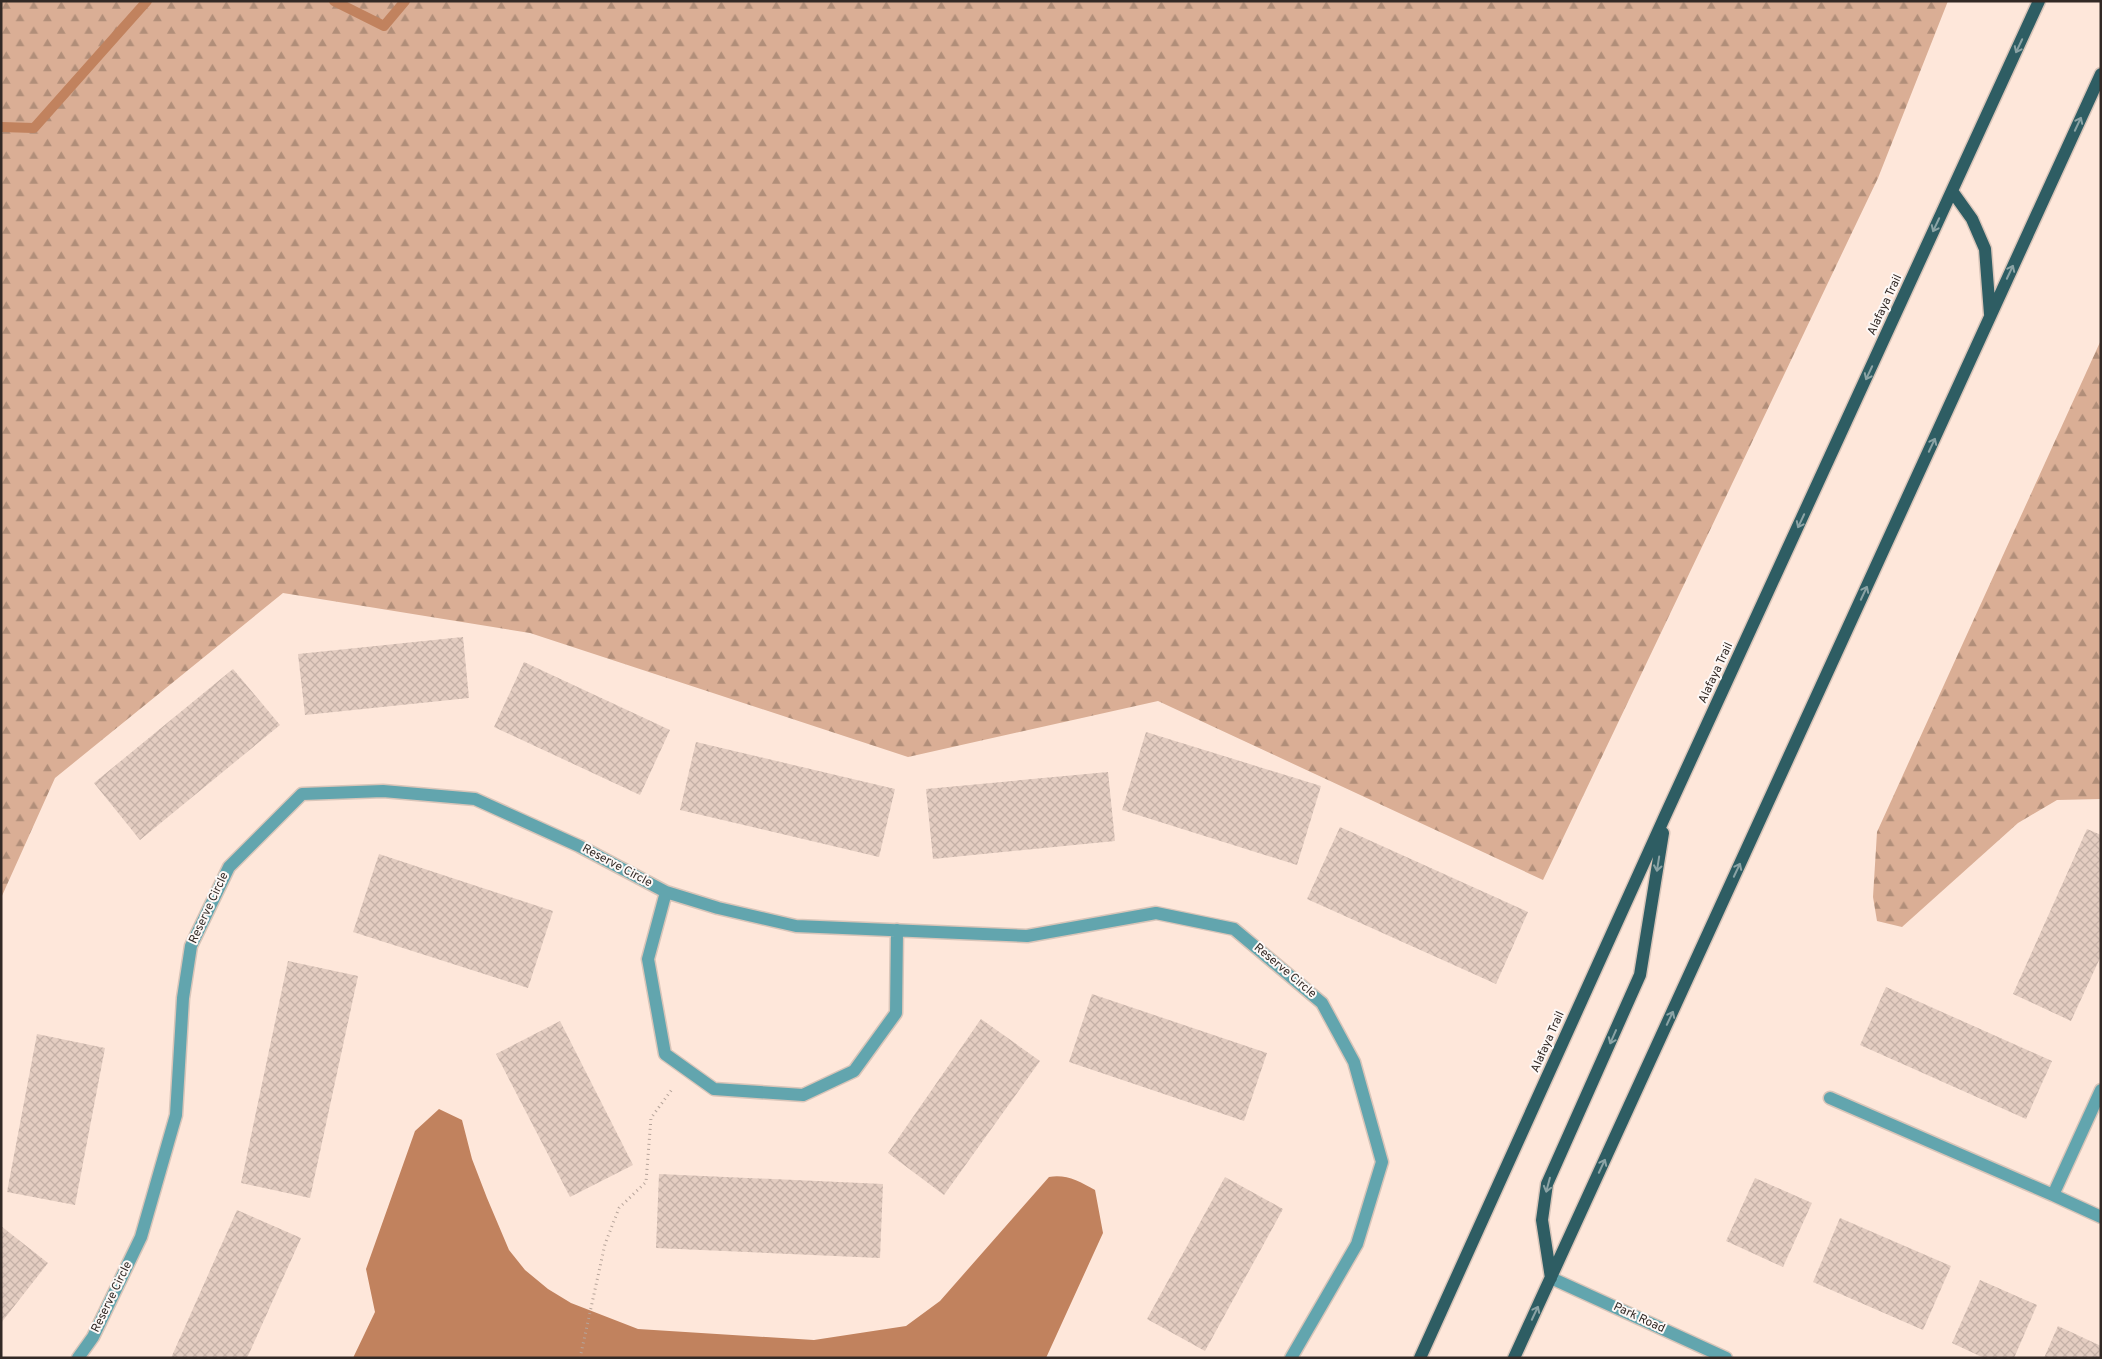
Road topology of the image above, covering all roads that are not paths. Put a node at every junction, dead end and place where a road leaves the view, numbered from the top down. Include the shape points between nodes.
1 (2039, 1) edge
2 (2101, 74) edge
3 (1952, 192) junction
4 (1990, 316) junction
5 (1665, 816) junction
6 (666, 892) junction
7 (896, 930) junction
8 (2101, 1090) edge
9 (1830, 1098) dead end
10 (2053, 1195) junction
11 (2101, 1217) edge
12 (1551, 1278) junction
13 (78, 1358) edge
14 (1291, 1358) edge
15 (1420, 1358) edge
16 (1514, 1358) edge
17 (1726, 1358) edge

1 -> 3 main road, Alafaya Trail
4 -> 2 main road
3 - 4 main road via 1972,218 1984,249
3 -> 5 main road, Alafaya Trail
12 -> 4 main road
5 -> 12 main road via 1640,976 1547,1184 1542,1220
5 - 15 main road, Alafaya Trail
6 - 7 street, Reserve Circle via 796,926
6 - 7 street, Reserve Circle via 648,959 665,1054 714,1090 803,1095 854,1071 896,1013
6 - 13 street, Reserve Circle via 579,846 475,799 383,791 302,794 228,867 191,946 183,998 176,1115 141,1237 93,1337
7 - 14 street, Reserve Circle via 1027,936 1156,913 1234,929 1322,1003 1354,1062 1382,1162 1357,1244
8 - 10 street
9 - 10 street
10 - 11 street
16 -> 12 main road
12 - 17 street, Park Road

